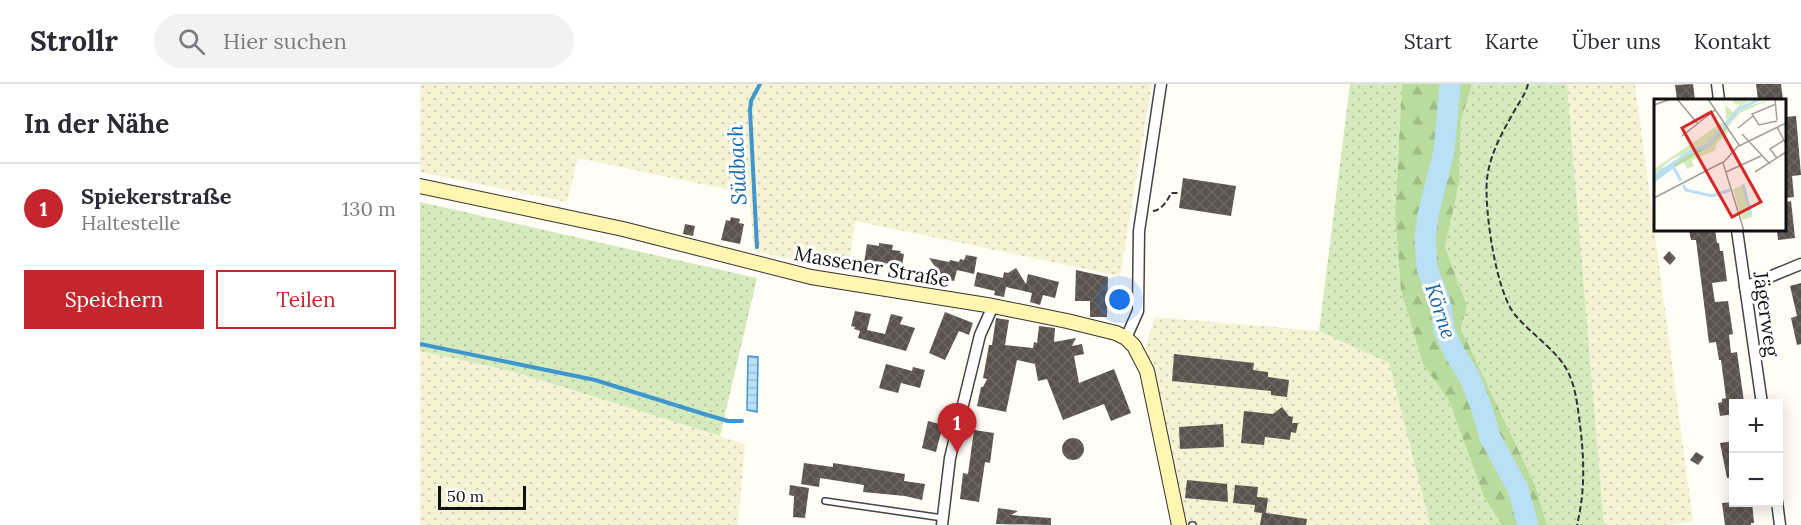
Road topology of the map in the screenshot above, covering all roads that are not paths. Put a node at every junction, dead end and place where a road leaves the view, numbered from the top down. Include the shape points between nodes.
1 (1161, 84) edge
2 (1717, 84) edge
3 (1719, 99) edge
4 (420, 186) edge
5 (1737, 231) edge
6 (1801, 264) edge
7 (1745, 287) junction
8 (993, 306) junction
9 (1126, 338) junction
10 (1761, 399) edge
11 (825, 501) dead end
12 (1778, 507) edge
13 (943, 522) edge
14 (1179, 525) edge
15 (1780, 525) edge

1 - 9 street via 1137,251 1138,311
2 - 3 street
4 - 8 main road, Massener Straße via 623,229 812,277
5 - 7 street, Jägerweg
6 - 7 street
7 - 10 street, Jägerweg
8 - 9 main road, Massener Straße via 1106,330
8 - 13 street via 980,335 951,451
9 - 14 main road via 1147,371
11 - 13 lane
12 - 15 street

